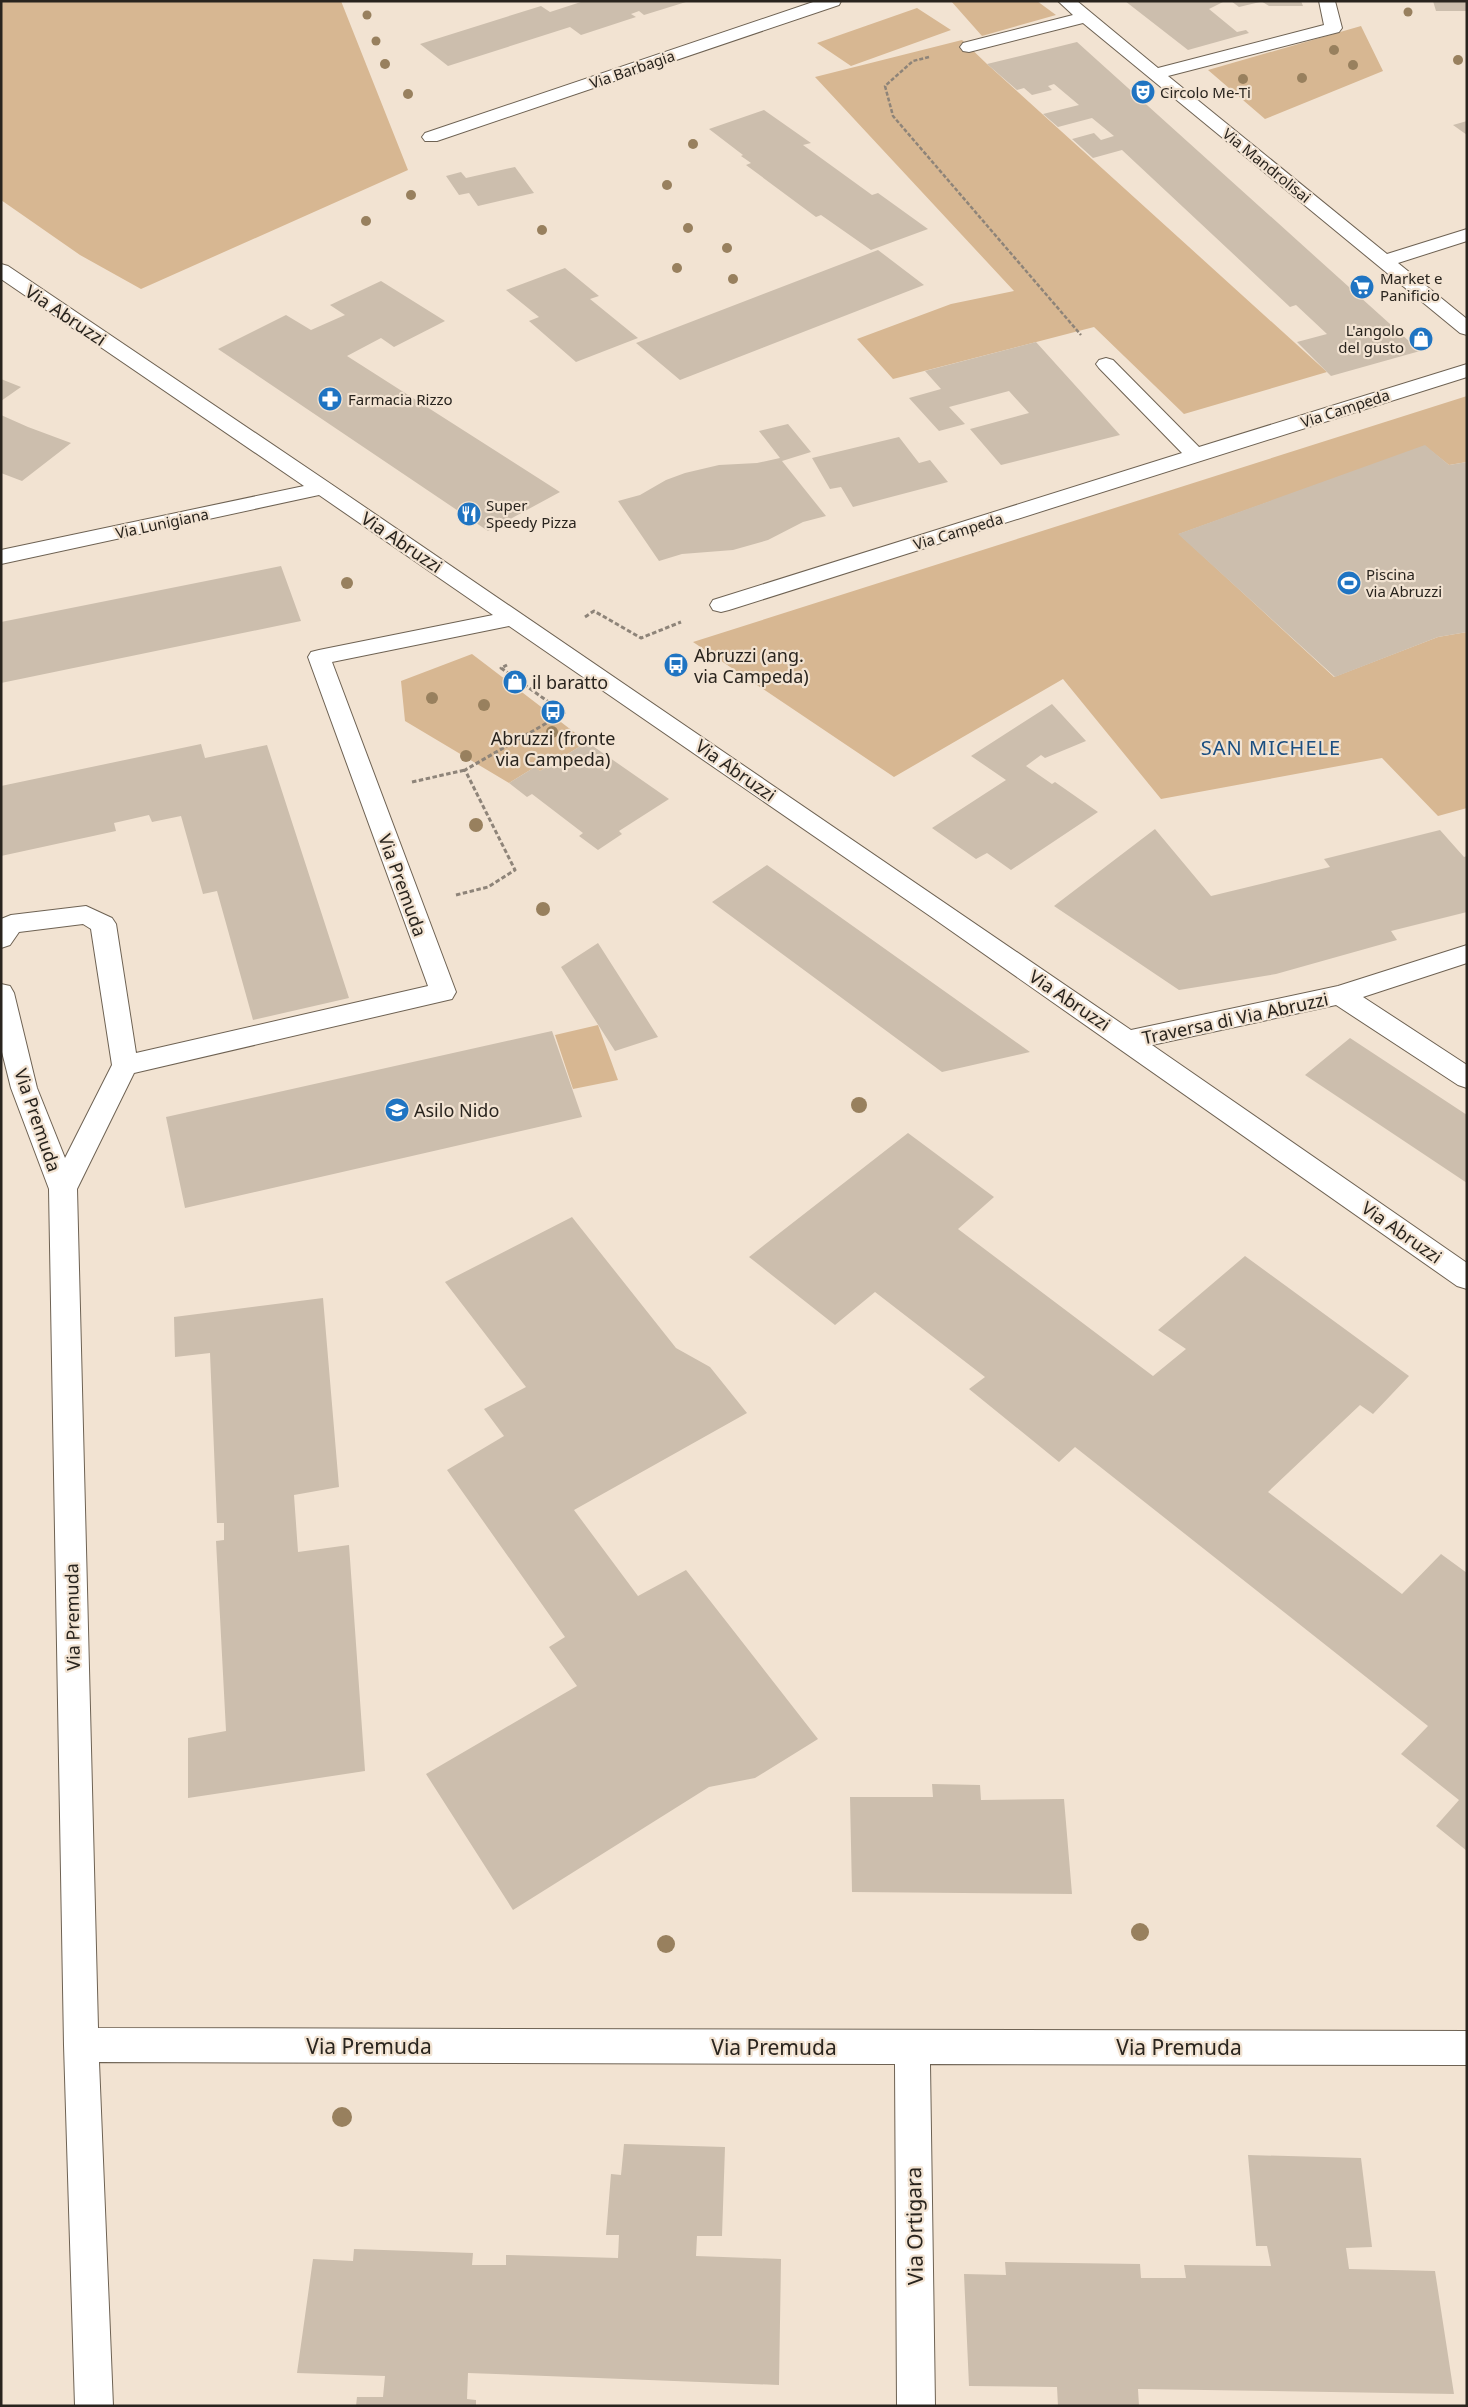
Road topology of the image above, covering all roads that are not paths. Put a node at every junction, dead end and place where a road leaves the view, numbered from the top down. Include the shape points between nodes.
1 (833, 1) edge
2 (1066, 1) edge
3 (1327, 1) edge
4 (1086, 17) junction
5 (969, 47) road end
6 (1155, 74) junction
7 (430, 137) dead end
8 (1467, 235) edge
9 (1383, 261) junction
10 (1, 270) edge
11 (1467, 329) edge
12 (1106, 364) road end
13 (1467, 370) edge
14 (1196, 456) junction
15 (324, 488) junction
16 (1, 558) edge
17 (721, 606) dead end
18 (513, 618) junction
19 (1, 939) edge
20 (1467, 954) edge
21 (1, 993) edge
22 (1340, 995) junction
23 (1129, 1040) junction
24 (125, 1066) junction
25 (1467, 1078) edge
26 (63, 1188) junction
27 (1467, 1278) edge
28 (81, 2045) junction
29 (912, 2047) junction
30 (1467, 2048) edge
31 (94, 2406) edge
32 (916, 2406) edge

1 - 7 street, Via Barbagia
2 - 4 street, Via Mandrolisai
3 - 6 street via 1333,28
4 - 5 street
4 - 6 street, Via Mandrolisai
6 - 9 street, Via Mandrolisai
8 - 9 street
9 - 11 street, Via Mandrolisai
10 - 15 street, Via Abruzzi
12 - 14 street
13 - 14 street, Via Campeda
14 - 17 street, Via Campeda
15 - 16 street, Via Lunigiana
15 - 18 street, Via Abruzzi
18 - 23 street, Via Abruzzi
18 - 24 street, Via Premuda via 319,657 443,992
19 - 24 street via 11,924 86,915 103,924
20 - 22 street, Traversa di Via Abruzzi
21 - 26 street, Via Premuda via 24,1088
22 - 23 street, Traversa di Via Abruzzi
22 - 25 street, Traversa di Via Abruzzi
23 - 27 street, Via Abruzzi
24 - 26 street, Via Premuda
26 - 28 street, Via Premuda
28 - 29 street, Via Premuda
28 - 31 street, Via Premuda
29 - 30 street, Via Premuda
29 - 32 street, Via Ortigara

